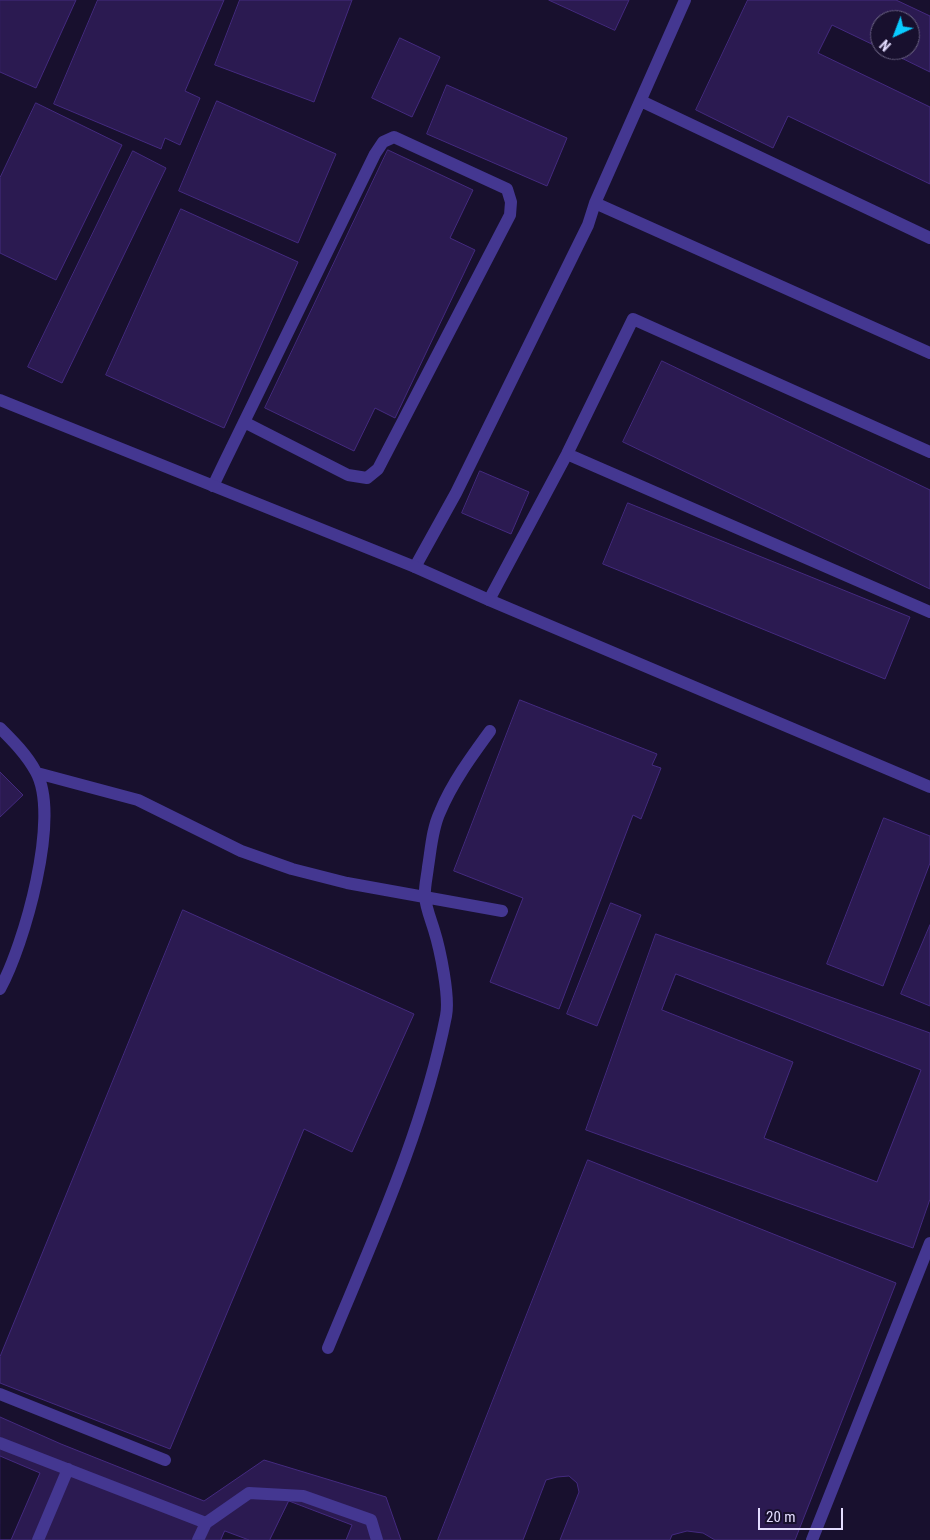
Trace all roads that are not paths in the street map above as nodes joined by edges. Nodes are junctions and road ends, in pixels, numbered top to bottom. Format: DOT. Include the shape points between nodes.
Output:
graph roads {
  1 [pos="685,0"];
  2 [pos="640,102"];
  3 [pos="595,203"];
  4 [pos="930,238"];
  5 [pos="930,353"];
  6 [pos="0,400"];
  7 [pos="244,422"];
  8 [pos="930,452"];
  9 [pos="567,454"];
  10 [pos="213,486"];
  11 [pos="415,567"];
  12 [pos="489,600"];
  13 [pos="930,612"];
  14 [pos="0,728"];
  15 [pos="490,732"];
  16 [pos="37,772"];
  17 [pos="930,787"];
  18 [pos="425,897"];
  19 [pos="502,911"];
  20 [pos="0,989"];
  21 [pos="930,1242"];
  22 [pos="328,1348"];
  23 [pos="0,1394"];
  24 [pos="0,1443"];
  25 [pos="165,1460"];
  26 [pos="68,1470"];
  27 [pos="206,1523"];
  28 [pos="38,1540"];
  29 [pos="198,1540"];
  30 [pos="377,1540"];
  31 [pos="812,1540"];
  1 -- 2 [label="street"];
  2 -- 3 [label="street"];
  2 -- 4 [label="street"];
  3 -- 5 [label="street"];
  3 -- 11 [label="street" via="588,225 460,484"];
  6 -- 10 [label="street"];
  7 -- 7 [label="street" via="348,475 367,478 378,469 510,215 511,202 506,189 394,137 383,142"];
  7 -- 10 [label="street"];
  8 -- 9 [label="street" via="633,318"];
  9 -- 12 [label="street"];
  9 -- 13 [label="street"];
  10 -- 11 [label="street"];
  11 -- 12 [label="street"];
  12 -- 17 [label="street"];
  14 -- 16 [label="street"];
  15 -- 18 [label="street" via="469,759 439,813 431,844"];
  16 -- 18 [label="street" via="138,800 242,851 292,869 346,883"];
  16 -- 20 [label="street" via="44,798 44,829 38,866 18,948"];
  18 -- 19 [label="street"];
  18 -- 22 [label="street" via="443,971 447,1013 419,1121"];
  21 -- 31 [label="street"];
  23 -- 25 [label="street"];
  24 -- 26 [label="street"];
  26 -- 27 [label="street"];
  26 -- 28 [label="street"];
  27 -- 29 [label="street"];
  27 -- 30 [label="street" via="249,1493 303,1496 371,1520"];
}
